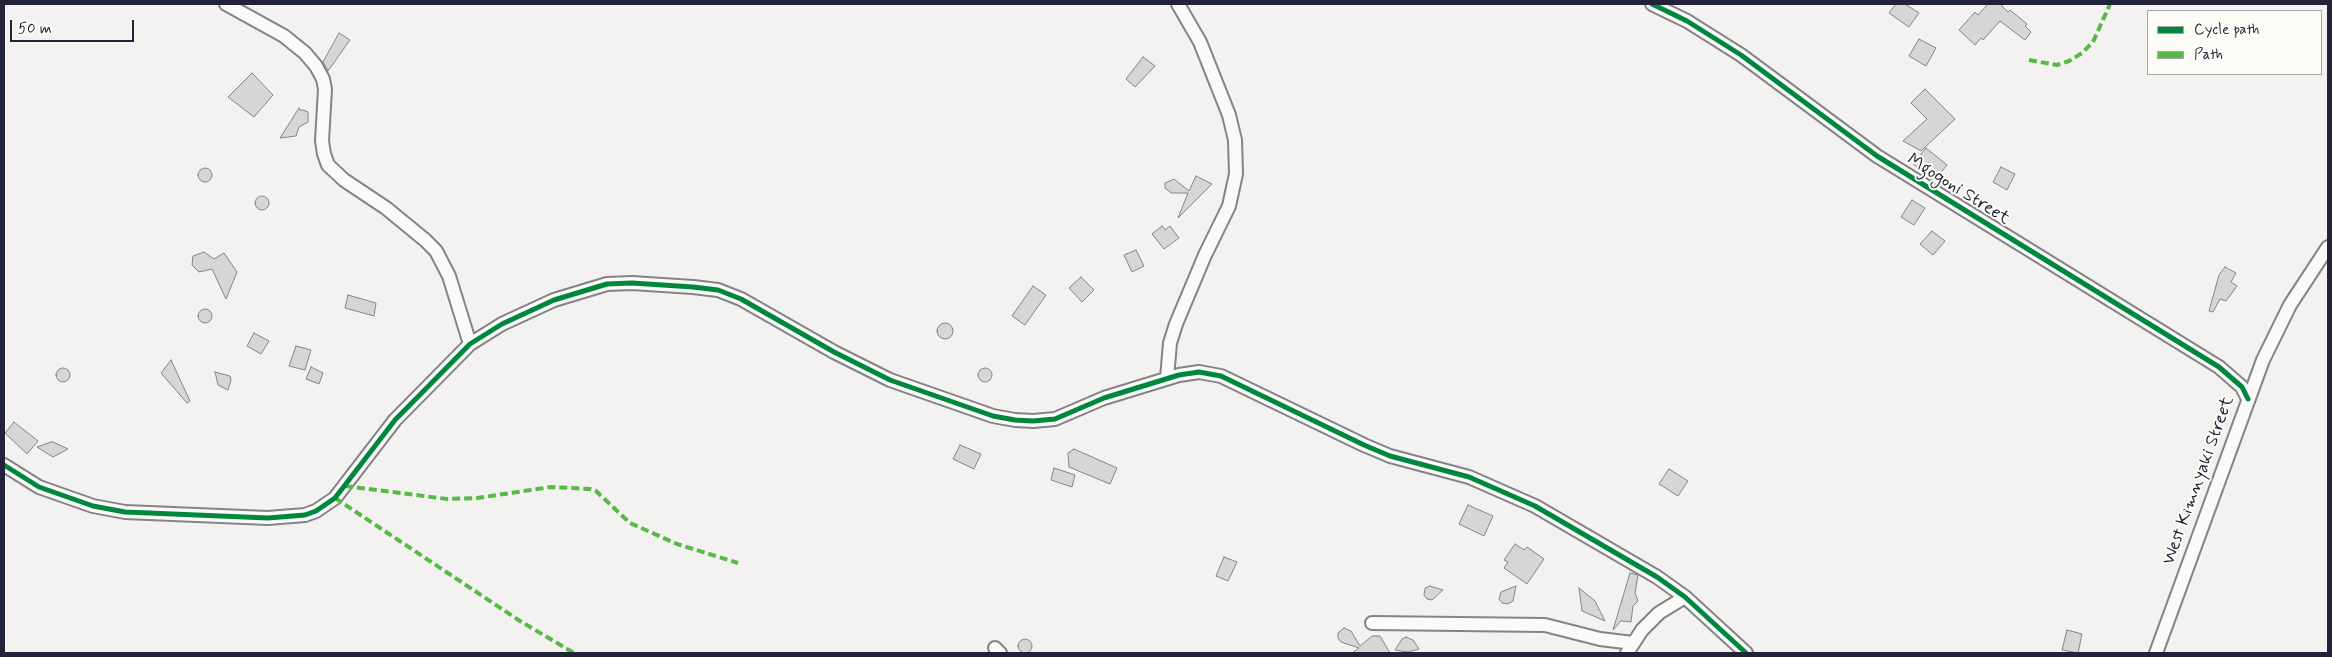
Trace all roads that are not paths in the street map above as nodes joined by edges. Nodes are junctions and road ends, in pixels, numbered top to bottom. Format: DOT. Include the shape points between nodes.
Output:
graph roads {
  1 [pos="226,4"];
  2 [pos="1178,4"];
  3 [pos="1652,4"];
  4 [pos="2328,247"];
  5 [pos="470,344"];
  6 [pos="1167,378"];
  7 [pos="2248,399"];
  8 [pos="4,465"];
  9 [pos="1685,596"];
  10 [pos="1372,623"];
  11 [pos="1630,648"];
  12 [pos="1746,653"];
  13 [pos="2156,653"];
  1 -- 5 [label="street" via="284,36 316,66 325,89 322,141 328,165 436,251 449,276"];
  2 -- 6 [label="street" via="1200,42 1229,115 1236,140 1236,174 1229,206 1176,324 1170,343"];
  3 -- 7 [label="street, Mgogoni Street" via="1687,21 1741,55 1877,156 2219,367 2242,387"];
  4 -- 7 [label="street, West Kimnyaki Street" via="2290,305"];
  5 -- 6 [label="street" via="509,320 582,290 607,284 647,283 718,290 758,308 882,376 917,391 1000,417 1033,421 1056,419 1096,401"];
  5 -- 8 [label="street" via="395,420 334,498 316,511 305,514 268,518 125,512 93,506 39,487"];
  6 -- 9 [label="street" via="1199,372 1221,376 1390,456 1469,477 1536,506"];
  7 -- 13 [label="street, West Kimnyaki Street"];
  9 -- 11 [label="street" via="1659,613"];
  9 -- 12 [label="street"];
  10 -- 11 [label="street" via="1544,625"];
}
